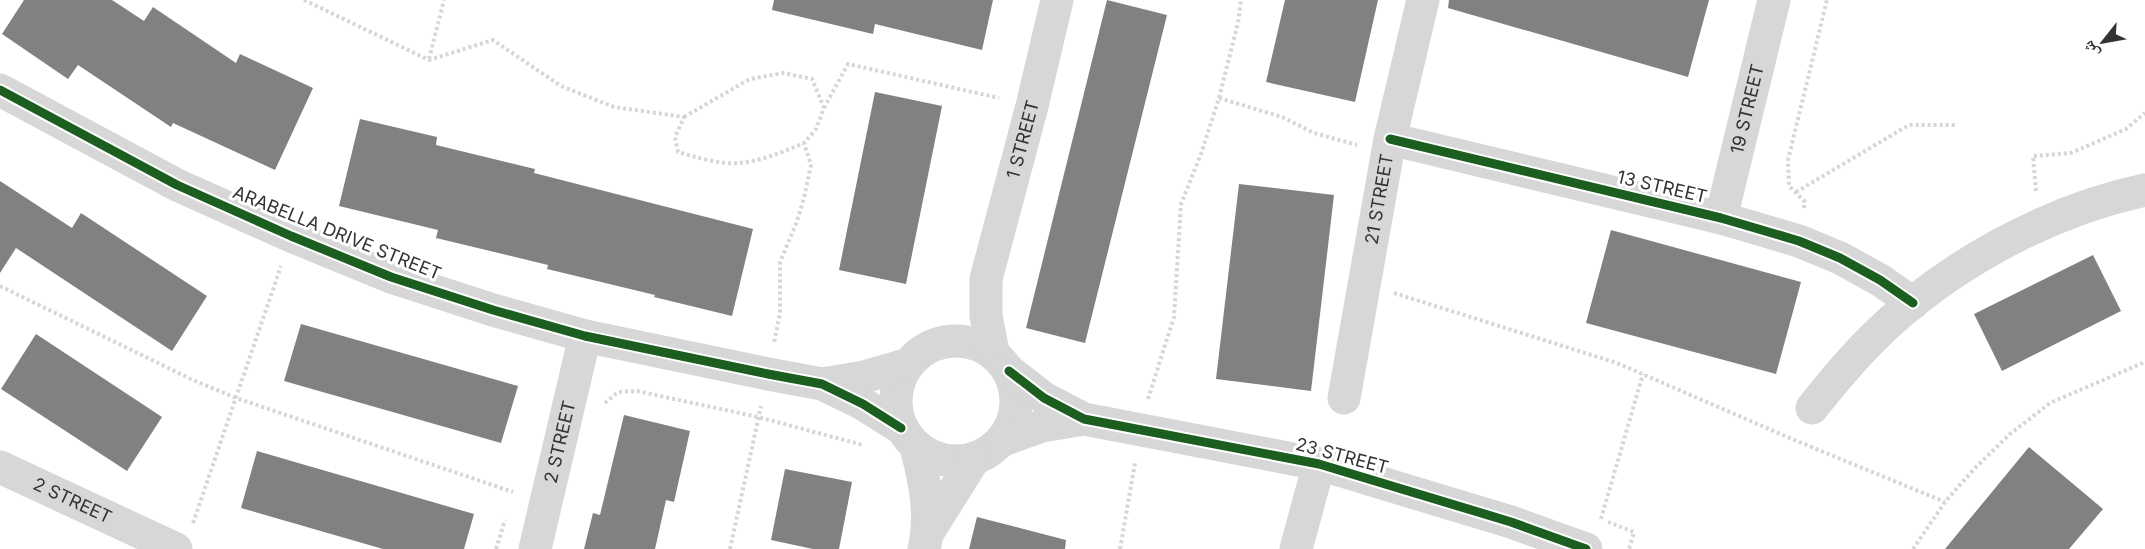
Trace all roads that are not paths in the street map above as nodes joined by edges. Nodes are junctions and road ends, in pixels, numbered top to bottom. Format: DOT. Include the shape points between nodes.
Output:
graph roads {
  1 [pos="1057,0"];
  2 [pos="1423,0"];
  3 [pos="1774,0"];
  4 [pos="0,90"];
  5 [pos="1390,140"];
  6 [pos="2145,190"];
  7 [pos="1721,218"];
  8 [pos="986,279"];
  9 [pos="1913,303"];
  10 [pos="585,336"];
  11 [pos="918,355"];
  12 [pos="1001,362"];
  13 [pos="822,384"];
  14 [pos="1344,398"];
  15 [pos="1812,408"];
  16 [pos="1084,419"];
  17 [pos="909,437"];
  18 [pos="1003,440"];
  19 [pos="974,459"];
  20 [pos="1319,464"];
  21 [pos="0,467"];
  22 [pos="184,538"];
  23 [pos="926,541"];
  24 [pos="535,549"];
  25 [pos="1296,549"];
  26 [pos="1586,549"];
  1 -- 8 [label="street, 1 STREET"];
  2 -- 5 [label="street, 21 STREET"];
  3 -- 7 [label="street, 19 STREET"];
  4 -- 10 [label="street, ARABELLA DRIVE STREET" via="177,185 291,236 391,277"];
  5 -- 7 [label="street, 13 STREET"];
  5 -- 14 [label="street, 21 STREET"];
  6 -- 9 [label="street" via="2081,208 2040,225 1989,251"];
  7 -- 9 [label="street, 13 STREET" via="1799,241 1840,258"];
  8 -- 11 [label="street" via="960,314"];
  8 -- 12 [label="street" via="986,316"];
  9 -- 15 [label="street" via="1841,371"];
  10 -- 13 [label="street, ARABELLA DRIVE STREET"];
  10 -- 24 [label="street, 2 STREET"];
  11 -- 12 [label="street" via="952,340 974,342"];
  11 -- 13 [label="street" via="864,377"];
  11 -- 17 [label="street" via="898,380 895,396"];
  12 -- 16 [label="street" via="1044,398"];
  12 -- 18 [label="street" via="1017,394 1015,418"];
  13 -- 17 [label="street" via="863,404"];
  16 -- 18 [label="street" via="1042,426"];
  16 -- 20 [label="street, 23 STREET"];
  17 -- 19 [label="street" via="934,458 954,462"];
  17 -- 23 [label="street" via="926,490"];
  18 -- 19 [label="street"];
  19 -- 23 [label="street"];
  20 -- 25 [label="street"];
  20 -- 26 [label="street, 23 STREET"];
  21 -- 22 [label="street, 2 STREET"];
}
